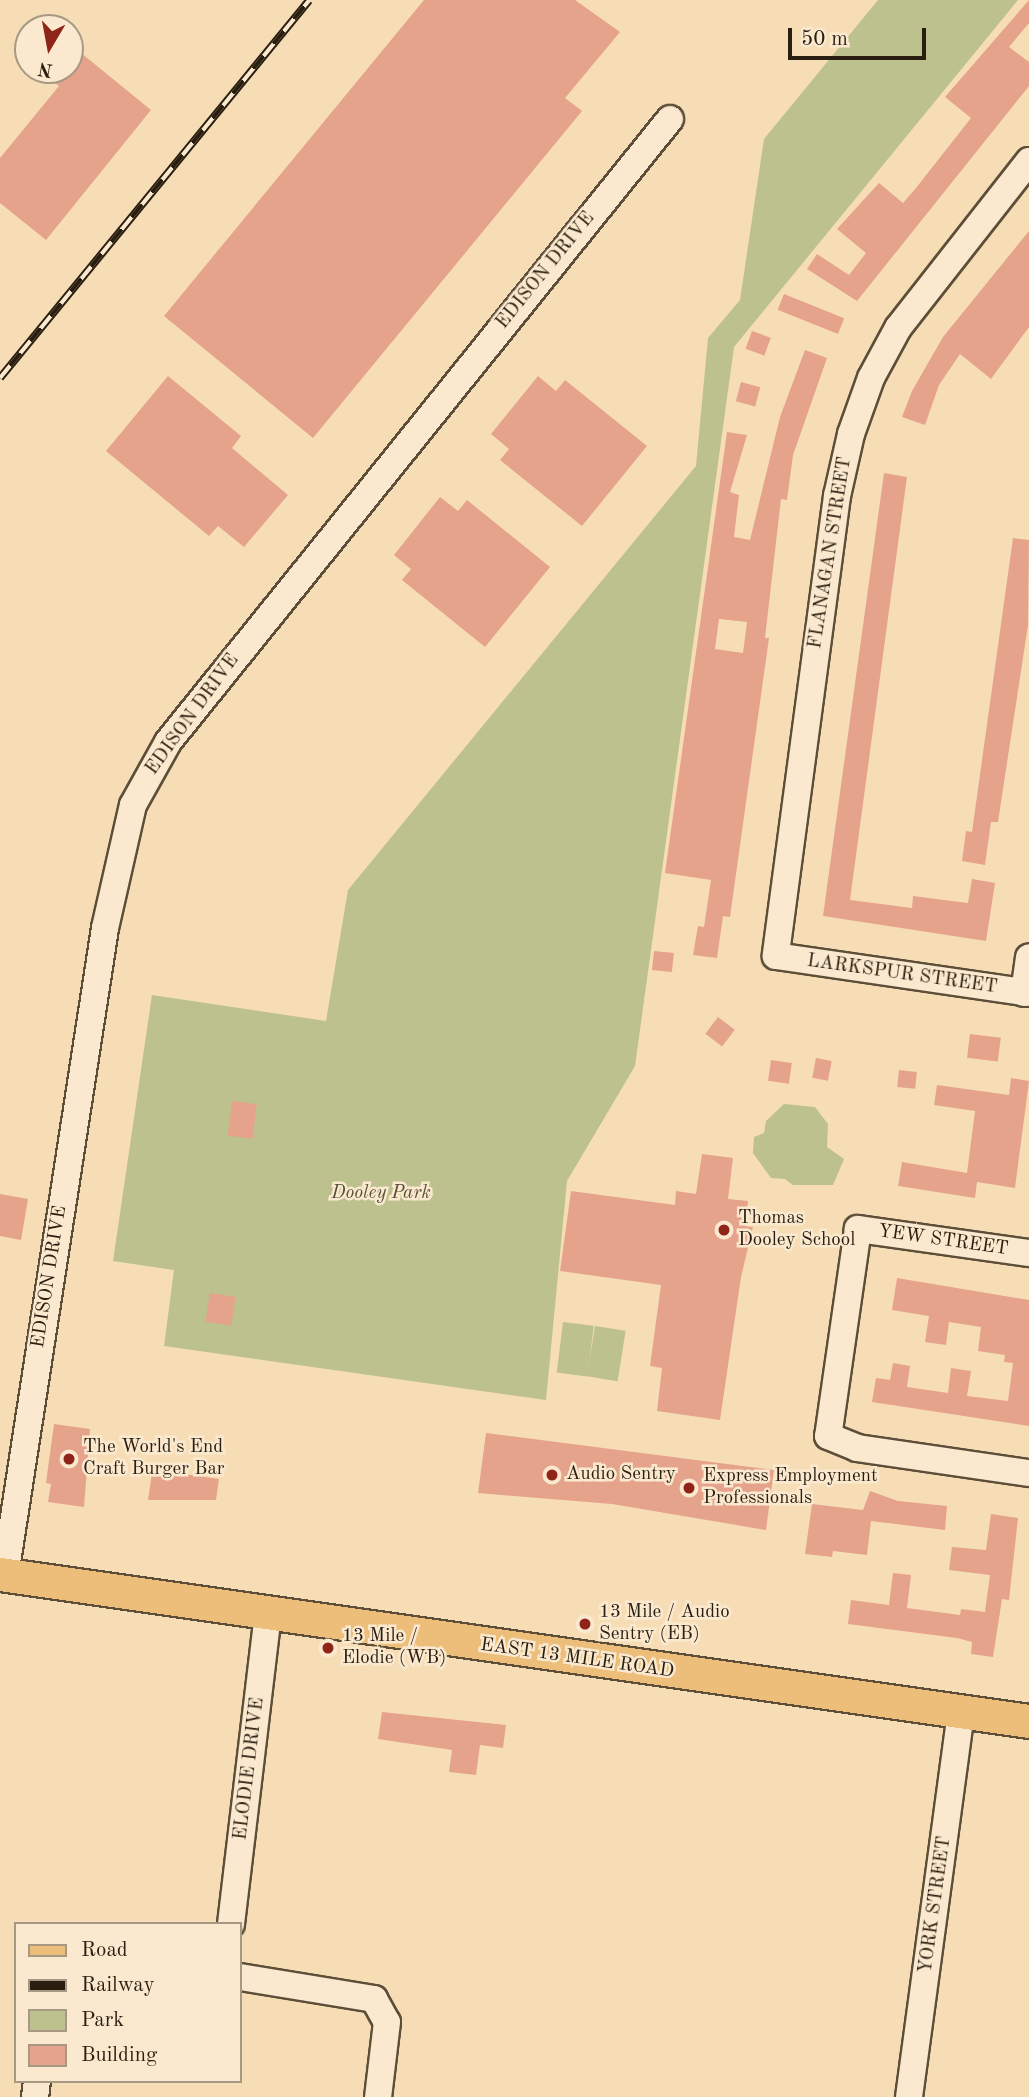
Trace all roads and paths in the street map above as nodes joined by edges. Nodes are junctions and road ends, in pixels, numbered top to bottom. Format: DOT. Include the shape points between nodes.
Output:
graph roads {
  1 [pos="670,119"];
  2 [pos="1029,161"];
  3 [pos="776,956"];
  4 [pos="1029,957"];
  5 [pos="1026,993"];
  6 [pos="1029,1253"];
  7 [pos="1029,1473"];
  8 [pos="2,1575"];
  9 [pos="268,1614"];
  10 [pos="961,1712"];
  11 [pos="1029,1721"];
  12 [pos="231,1922"];
  13 [pos="242,1977"];
  14 [pos="378,2097"];
  15 [pos="909,2097"];
  1 -- 8 [label="street, EDISON DRIVE" via="168,742 133,805 105,928"];
  2 -- 3 [label="street, FLANAGAN STREET" via="898,328 872,378 851,434 835,509"];
  3 -- 5 [label="street, LARKSPUR STREET"];
  4 -- 5 [label="street"];
  6 -- 7 [label="street, YEW STREET" via="858,1229 828,1434 833,1442 857,1448"];
  8 -- 9 [label="main road, EAST 13 MILE ROAD"];
  9 -- 10 [label="main road, EAST 13 MILE ROAD"];
  9 -- 12 [label="street, ELODIE DRIVE"];
  10 -- 11 [label="main road, EAST 13 MILE ROAD"];
  10 -- 15 [label="street, YORK STREET"];
  13 -- 14 [label="street" via="374,1999 387,2022"];
}
